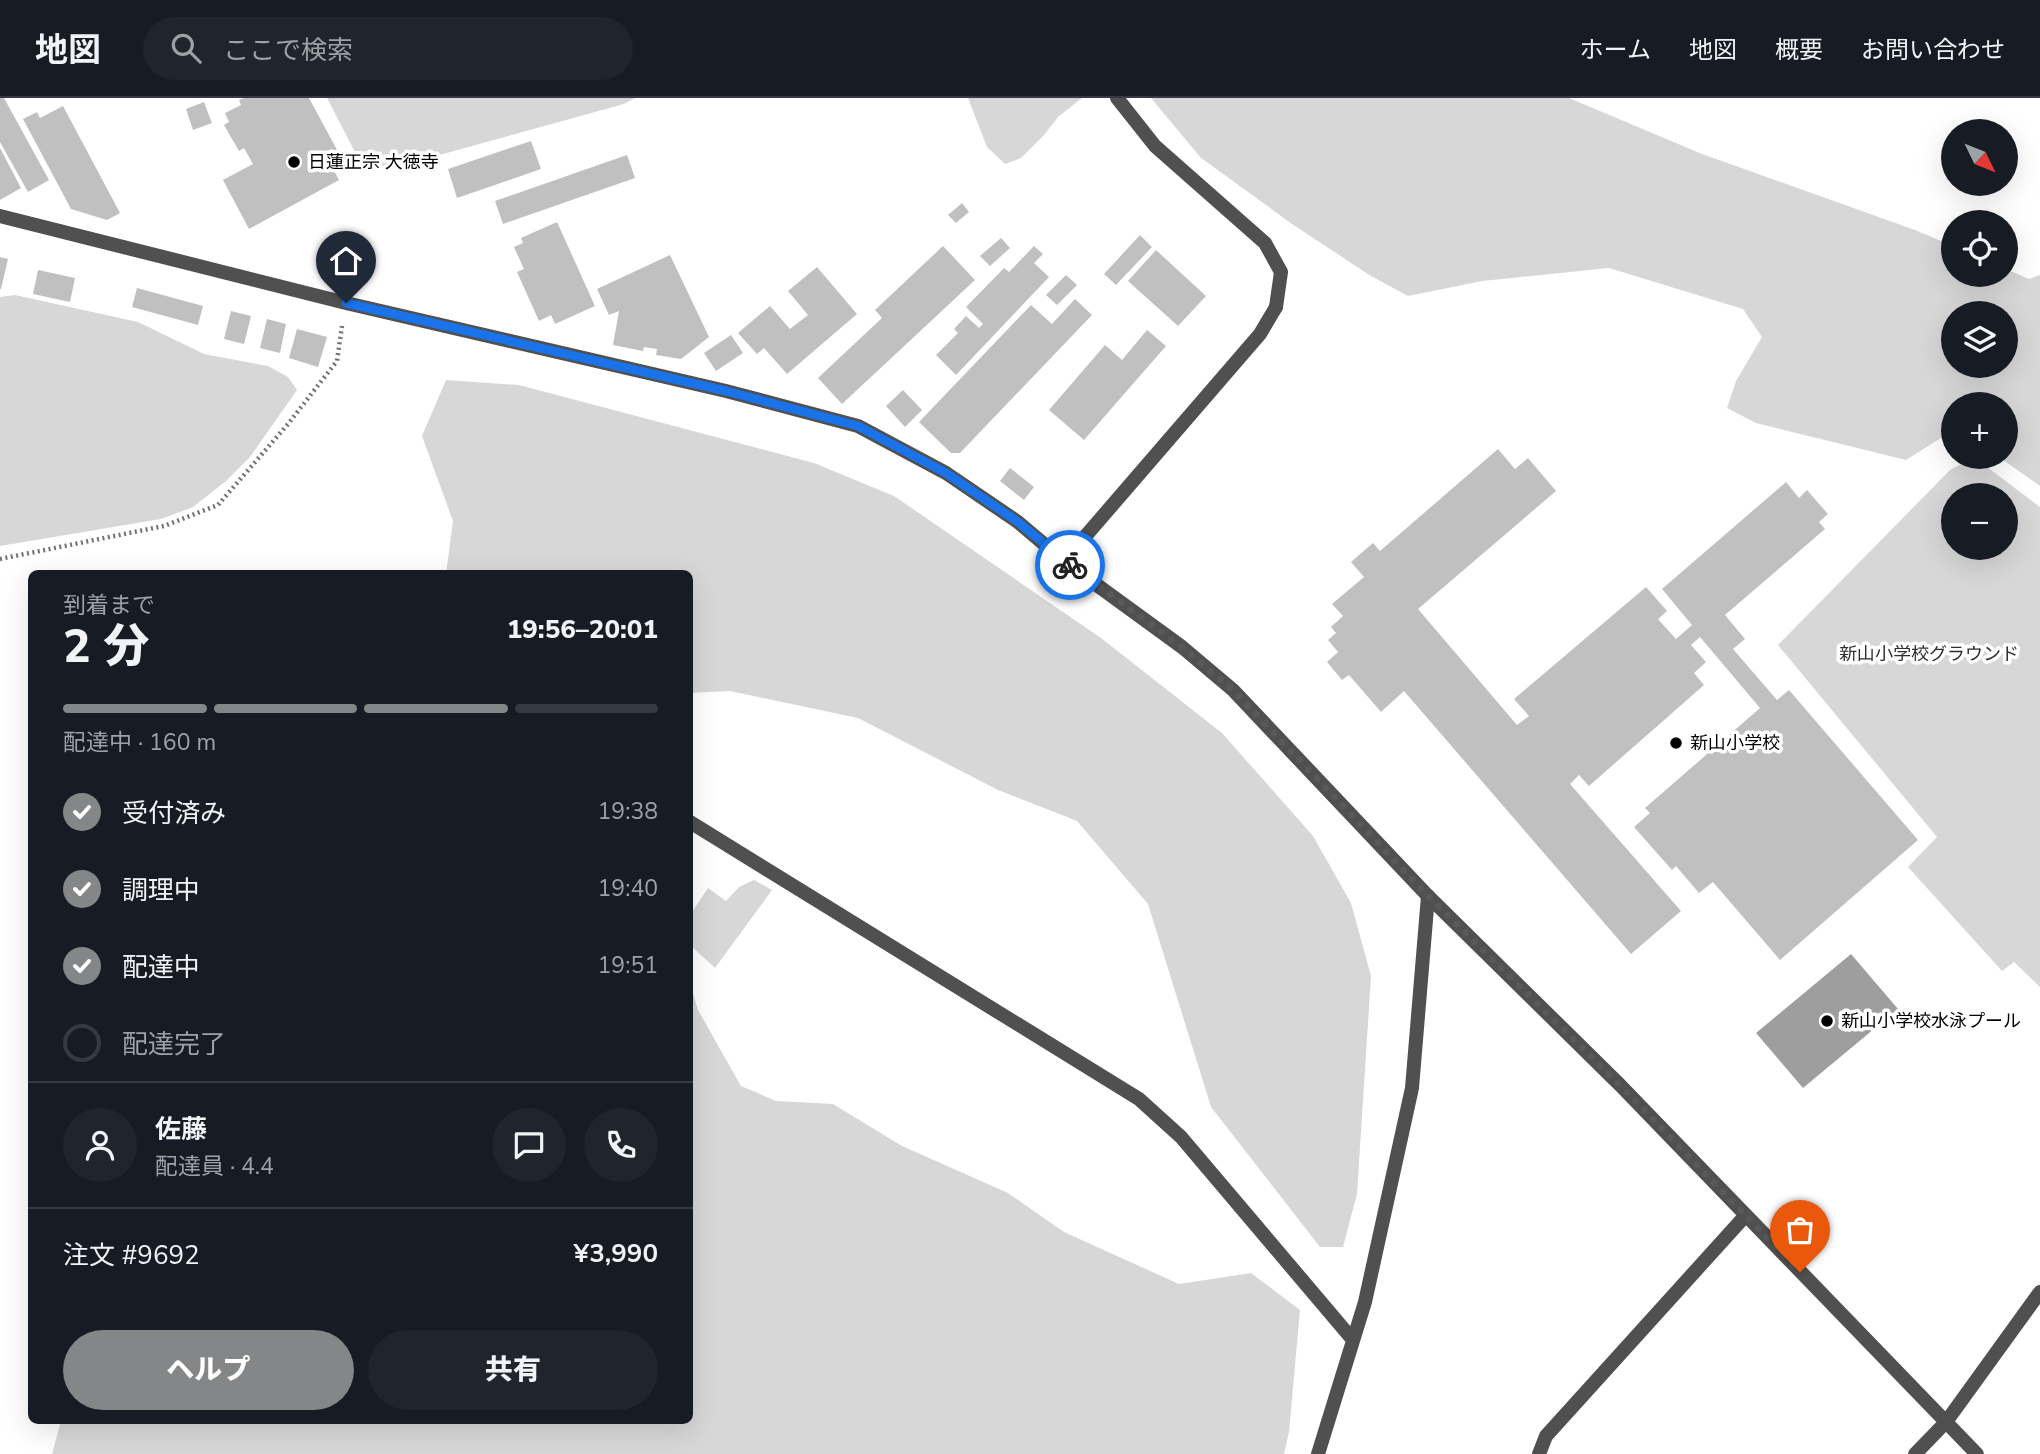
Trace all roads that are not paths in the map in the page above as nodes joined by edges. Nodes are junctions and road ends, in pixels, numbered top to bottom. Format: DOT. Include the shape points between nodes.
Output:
graph roads {
  1 [pos="1117,98"];
  2 [pos="0,216"];
  3 [pos="1064,561"];
  4 [pos="693,824"];
  5 [pos="1428,896"];
  6 [pos="1746,1215"];
  7 [pos="2040,1292"];
  8 [pos="1353,1340"];
  9 [pos="1946,1422"];
  10 [pos="1318,1454"];
  11 [pos="1539,1454"];
  12 [pos="1915,1454"];
  13 [pos="1977,1454"];
  1 -- 3 [label="street" via="1155,146 1265,243 1281,272 1276,307 1260,334"];
  2 -- 3 [label="street" via="858,426 946,473 1018,522"];
  3 -- 5 [label="street" via="1233,690"];
  4 -- 8 [label="street" via="1139,1099 1181,1137"];
  5 -- 6 [label="street"];
  5 -- 8 [label="street" via="1412,1088"];
  6 -- 9 [label="street"];
  6 -- 11 [label="street" via="1546,1436"];
  7 -- 9 [label="street"];
  8 -- 10 [label="street"];
  9 -- 12 [label="street"];
  9 -- 13 [label="street"];
}
